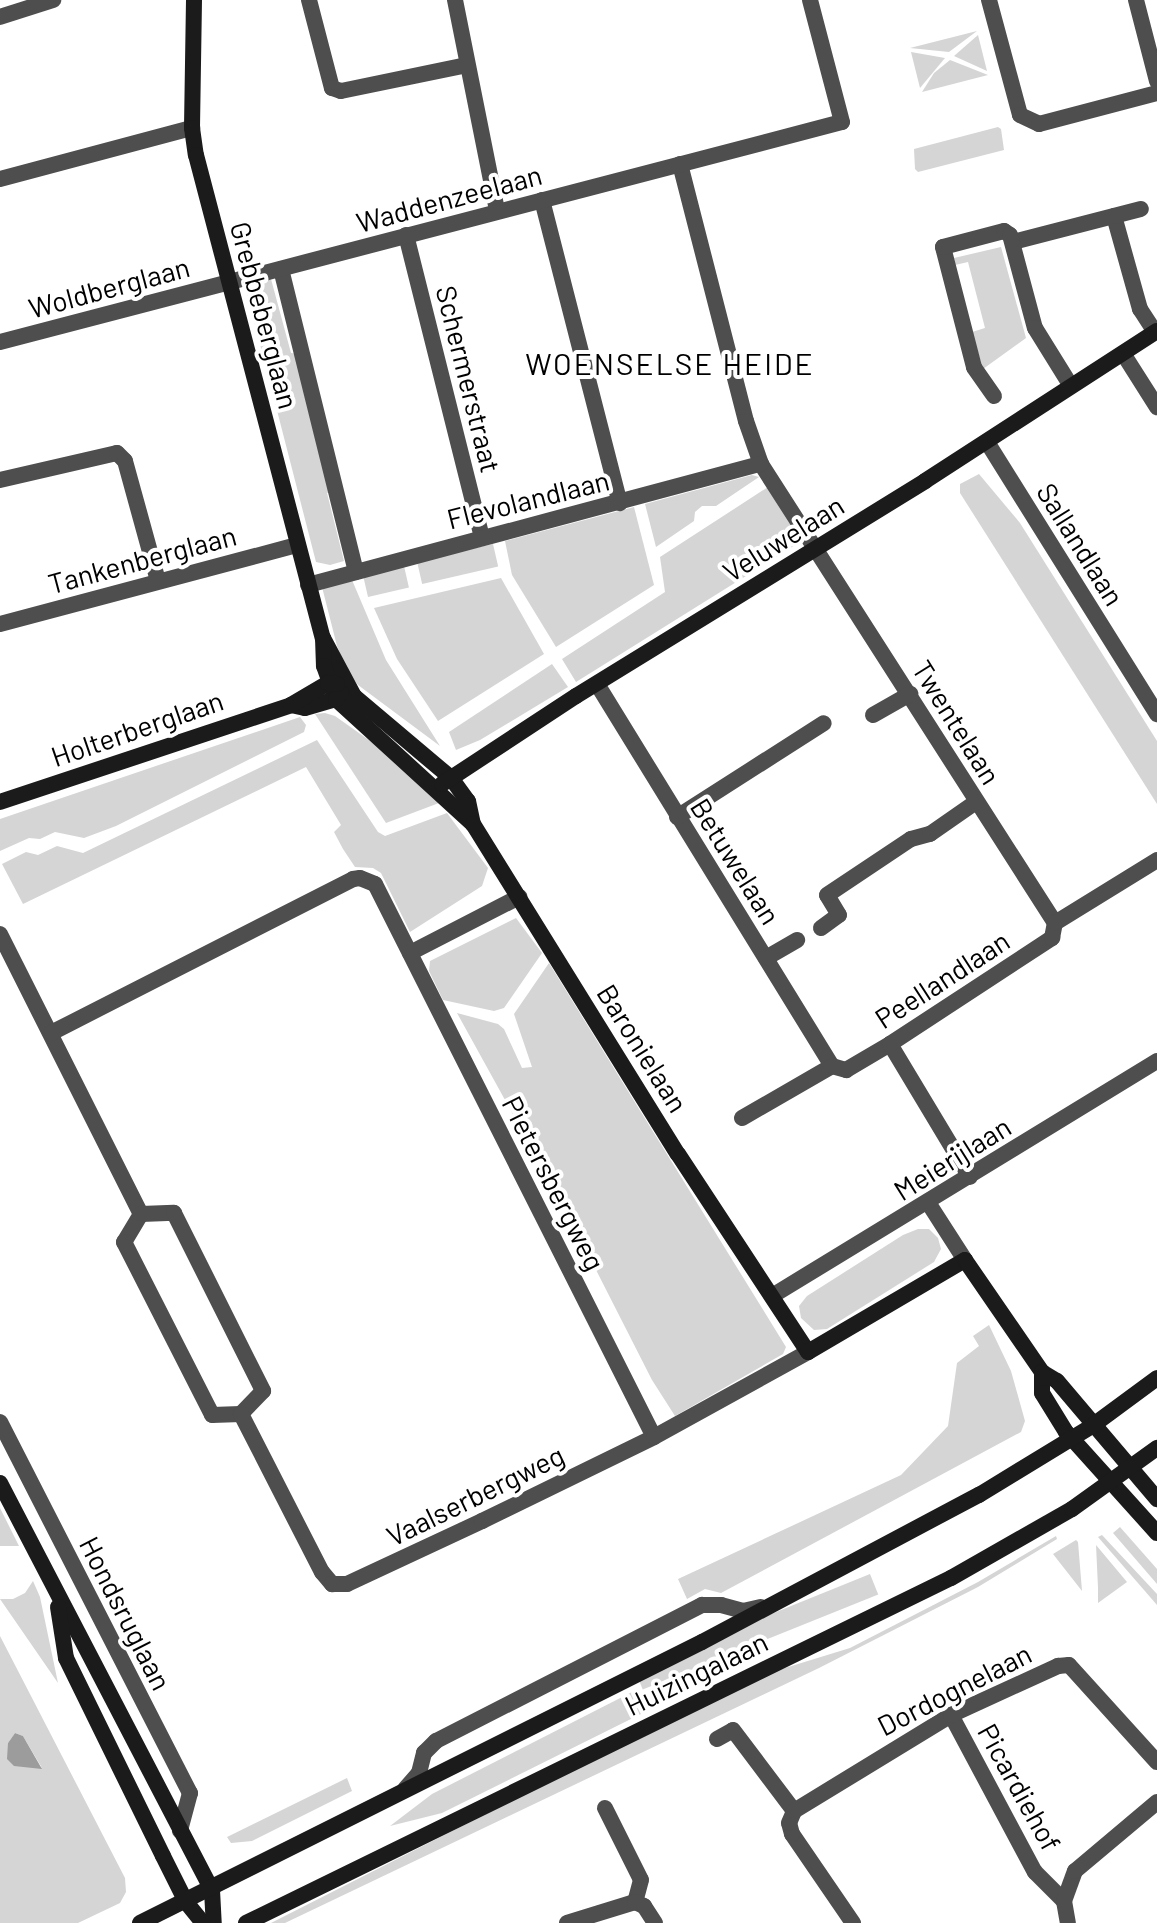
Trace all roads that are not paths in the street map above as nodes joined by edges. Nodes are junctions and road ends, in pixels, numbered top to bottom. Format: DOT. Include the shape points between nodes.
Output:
graph roads {
  1 [pos="53,0"];
  2 [pos="194,0"];
  3 [pos="455,0"];
  4 [pos="810,0"];
  5 [pos="989,0"];
  6 [pos="1136,0"];
  7 [pos="314,1"];
  8 [pos="0,17"];
  9 [pos="466,65"];
  10 [pos="1157,81"];
  11 [pos="1157,93"];
  12 [pos="192,128"];
  13 [pos="680,164"];
  14 [pos="0,179"];
  15 [pos="542,200"];
  16 [pos="1141,209"];
  17 [pos="497,210"];
  18 [pos="1114,216"];
  19 [pos="406,235"];
  20 [pos="1013,242"];
  21 [pos="281,269"];
  22 [pos="231,281"];
  23 [pos="1156,332"];
  24 [pos="0,342"];
  25 [pos="1124,355"];
  26 [pos="1071,386"];
  27 [pos="994,396"];
  28 [pos="1157,407"];
  29 [pos="987,442"];
  30 [pos="761,464"];
  31 [pos="0,480"];
  32 [pos="620,503"];
  33 [pos="482,537"];
  34 [pos="297,545"];
  35 [pos="815,549"];
  36 [pos="356,572"];
  37 [pos="158,581"];
  38 [pos="308,585"];
  39 [pos="0,624"];
  40 [pos="323,638"];
  41 [pos="328,683"];
  42 [pos="597,684"];
  43 [pos="342,692"];
  44 [pos="910,694"];
  45 [pos="291,705"];
  46 [pos="1157,714"];
  47 [pos="873,715"];
  48 [pos="824,723"];
  49 [pos="451,778"];
  50 [pos="436,788"];
  51 [pos="0,802"];
  52 [pos="976,802"];
  53 [pos="677,817"];
  54 [pos="473,824"];
  55 [pos="1157,860"];
  56 [pos="519,897"];
  57 [pos="1055,923"];
  58 [pos="821,928"];
  59 [pos="0,934"];
  60 [pos="797,940"];
  61 [pos="410,953"];
  62 [pos="766,958"];
  63 [pos="51,1033"];
  64 [pos="890,1044"];
  65 [pos="1157,1061"];
  66 [pos="832,1066"];
  67 [pos="742,1118"];
  68 [pos="970,1177"];
  69 [pos="929,1204"];
  70 [pos="141,1214"];
  71 [pos="965,1260"];
  72 [pos="772,1296"];
  73 [pos="808,1352"];
  74 [pos="1042,1372"];
  75 [pos="1157,1378"];
  76 [pos="241,1414"];
  77 [pos="0,1422"];
  78 [pos="1092,1426"];
  79 [pos="654,1437"];
  80 [pos="1071,1439"];
  81 [pos="1157,1448"];
  82 [pos="1130,1469"];
  83 [pos="1112,1481"];
  84 [pos="0,1483"];
  85 [pos="1157,1499"];
  86 [pos="1157,1533"];
  87 [pos="56,1592"];
  88 [pos="765,1606"];
  89 [pos="951,1715"];
  90 [pos="717,1739"];
  91 [pos="1157,1762"];
  92 [pos="405,1789"];
  93 [pos="1157,1802"];
  94 [pos="605,1808"];
  95 [pos="794,1811"];
  96 [pos="180,1831"];
  97 [pos="1075,1871"];
  98 [pos="1046,1881"];
  99 [pos="212,1890"];
  100 [pos="1064,1901"];
  101 [pos="186,1902"];
  102 [pos="635,1902"];
  103 [pos="140,1923"];
  104 [pos="203,1923"];
  105 [pos="214,1923"];
  106 [pos="246,1923"];
  107 [pos="567,1923"];
  108 [pos="655,1923"];
  109 [pos="853,1923"];
  110 [pos="1068,1923"];
  1 -- 8 [label="street"];
  2 -- 12 [label="street, Grebbeberglaan"];
  3 -- 9 [label="street"];
  4 -- 13 [label="street, Waddenzeelaan" via="842,122"];
  5 -- 11 [label="street" via="1020,115 1039,124"];
  6 -- 10 [label="street"];
  7 -- 9 [label="street" via="332,88 341,91"];
  9 -- 17 [label="street"];
  12 -- 14 [label="street"];
  12 -- 22 [label="street, Grebbeberglaan"];
  13 -- 15 [label="street, Waddenzeelaan"];
  13 -- 30 [label="street, Twentelaan"];
  15 -- 17 [label="street, Waddenzeelaan"];
  15 -- 32 [label="street"];
  16 -- 18 [label="street"];
  17 -- 19 [label="street, Waddenzeelaan"];
  18 -- 20 [label="street"];
  18 -- 23 [label="street" via="1140,309"];
  19 -- 21 [label="street, Waddenzeelaan"];
  19 -- 33 [label="street, Schermerstraat"];
  20 -- 26 [label="street" via="1035,328"];
  20 -- 27 [label="street" via="1004,231 943,247 974,367"];
  21 -- 22 [label="street, Waddenzeelaan"];
  21 -- 36 [label="street, Grebbeberglaan"];
  22 -- 24 [label="street, Woldberglaan"];
  22 -- 34 [label="street, Grebbeberglaan"];
  23 -- 25 [label="street, Veluwelaan"];
  25 -- 26 [label="street, Veluwelaan"];
  25 -- 28 [label="street"];
  26 -- 29 [label="street, Veluwelaan"];
  29 -- 35 [label="street, Veluwelaan"];
  29 -- 46 [label="street, Sallandlaan"];
  30 -- 32 [label="street, Flevolandlaan"];
  30 -- 35 [label="street, Twentelaan"];
  31 -- 37 [label="street" via="117,453 125,461"];
  32 -- 33 [label="street, Flevolandlaan"];
  33 -- 36 [label="street, Flevolandlaan"];
  34 -- 37 [label="street, Tankenberglaan"];
  34 -- 38 [label="street, Grebbeberglaan"];
  35 -- 42 [label="street, Veluwelaan"];
  35 -- 44 [label="street, Twentelaan"];
  36 -- 38 [label="street, Flevolandlaan"];
  37 -- 39 [label="street, Tankenberglaan"];
  38 -- 40 [label="street, Grebbeberglaan"];
  40 -- 41 [label="street, Grebbeberglaan"];
  40 -- 43 [label="street, Grebbeberglaan"];
  41 -- 43 [label="street, Baronielaan"];
  41 -- 45 [label="street, Holterberglaan"];
  42 -- 49 [label="street, Veluwelaan"];
  42 -- 53 [label="street, Betuwelaan"];
  43 -- 45 [label="street, Holterberglaan" via="305,708"];
  43 -- 49 [label="street, Baronielaan"];
  43 -- 50 [label="street, Baronielaan"];
  44 -- 47 [label="street"];
  44 -- 52 [label="street, Twentelaan"];
  45 -- 51 [label="street, Holterberglaan"];
  48 -- 53 [label="street"];
  49 -- 50 [label="street, Veluwelaan"];
  49 -- 54 [label="street, Baronielaan" via="468,801"];
  50 -- 54 [label="street, Baronielaan"];
  52 -- 57 [label="street, Twentelaan"];
  52 -- 58 [label="street" via="827,895 839,915"];
  53 -- 62 [label="street, Betuwelaan"];
  54 -- 56 [label="street, Baronielaan"];
  55 -- 57 [label="street, Peellandlaan"];
  56 -- 61 [label="street"];
  56 -- 72 [label="street, Baronielaan"];
  57 -- 64 [label="street, Peellandlaan" via="1052,938"];
  59 -- 63 [label="street"];
  60 -- 62 [label="street"];
  61 -- 63 [label="street, Pietersbergweg" via="375,884 360,878"];
  61 -- 79 [label="street, Pietersbergweg"];
  62 -- 66 [label="street, Betuwelaan"];
  63 -- 70 [label="street"];
  64 -- 66 [label="street, Peellandlaan" via="846,1070"];
  64 -- 68 [label="street"];
  65 -- 68 [label="street, Meierijlaan"];
  66 -- 67 [label="street, Peellandlaan"];
  68 -- 69 [label="street, Meierijlaan"];
  69 -- 71 [label="street"];
  69 -- 72 [label="street, Meierijlaan"];
  70 -- 76 [label="street" via="124,1242 212,1415"];
  70 -- 76 [label="street" via="174,1213 263,1391"];
  71 -- 73 [label="street, Vaalserbergweg"];
  71 -- 74 [label="street"];
  72 -- 73 [label="street"];
  73 -- 79 [label="street, Vaalserbergweg"];
  74 -- 78 [label="street" via="1057,1381"];
  74 -- 80 [label="street" via="1042,1393"];
  75 -- 78 [label="street, Huizingalaan"];
  76 -- 79 [label="street, Vaalserbergweg" via="332,1584 347,1584"];
  77 -- 96 [label="street, Hondsruglaan" via="190,1793"];
  78 -- 80 [label="street, Huizingalaan"];
  78 -- 82 [label="street"];
  80 -- 83 [label="street"];
  80 -- 88 [label="street, Huizingalaan" via="979,1495"];
  81 -- 82 [label="street, Huizingalaan"];
  82 -- 83 [label="street, Huizingalaan"];
  82 -- 85 [label="street"];
  83 -- 86 [label="street"];
  83 -- 106 [label="street, Huizingalaan" via="951,1578"];
  84 -- 87 [label="street, Hondsruglaan"];
  87 -- 96 [label="street, Hondsruglaan"];
  87 -- 101 [label="street, Hondsruglaan" via="66,1658"];
  88 -- 92 [label="street, Huizingalaan"];
  88 -- 92 [label="street, Huizingalaan" via="743,1611 702,1605 436,1741"];
  89 -- 91 [label="street, Dordognelaan" via="1069,1665"];
  89 -- 95 [label="street, Dordognelaan"];
  89 -- 98 [label="street, Picardiehof" via="1035,1872"];
  90 -- 95 [label="street" via="733,1730"];
  92 -- 99 [label="street, Huizingalaan"];
  93 -- 97 [label="street, Picardiehof"];
  94 -- 102 [label="street" via="641,1880"];
  95 -- 109 [label="street" via="792,1834"];
  96 -- 99 [label="street, Hondsruglaan"];
  97 -- 98 [label="street, Picardiehof"];
  97 -- 100 [label="street, Picardiehof"];
  98 -- 100 [label="street, Picardiehof"];
  99 -- 101 [label="street, Huizingalaan"];
  99 -- 105 [label="street, Hondsruglaan"];
  100 -- 110 [label="street"];
  101 -- 103 [label="street, Huizingalaan"];
  101 -- 104 [label="street, Hondsruglaan"];
  102 -- 107 [label="street"];
  102 -- 108 [label="street"];
}
